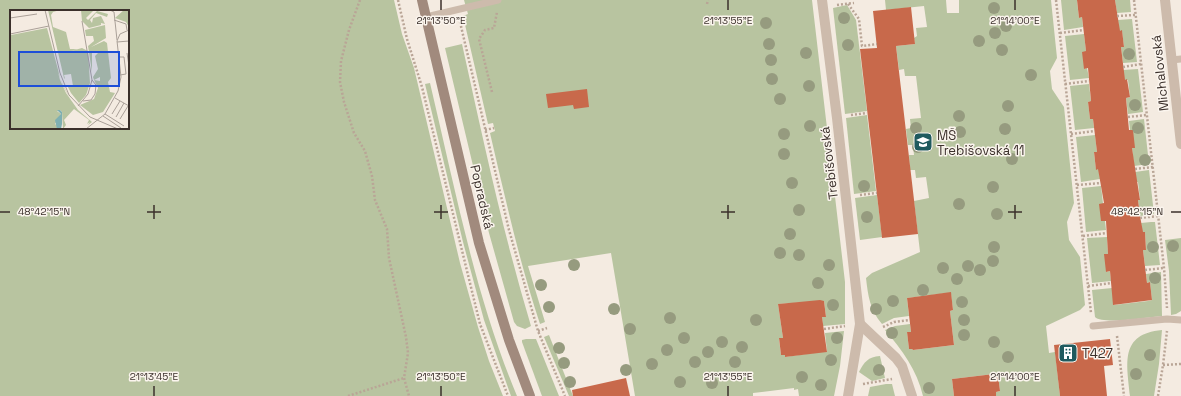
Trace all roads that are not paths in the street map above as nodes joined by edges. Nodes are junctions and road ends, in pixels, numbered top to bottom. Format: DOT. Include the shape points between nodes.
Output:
graph roads {
  1 [pos="422,0"];
  2 [pos="498,0"];
  3 [pos="822,0"];
  4 [pos="1165,0"];
  5 [pos="426,17"];
  6 [pos="1176,59"];
  7 [pos="1181,144"];
  8 [pos="1181,320"];
  9 [pos="860,324"];
  10 [pos="1093,326"];
  11 [pos="530,396"];
  12 [pos="848,396"];
  13 [pos="912,396"];
  1 -- 5 [label="street, Popradská"];
  2 -- 5 [label="lane"];
  3 -- 9 [label="street, Trebišovská"];
  4 -- 6 [label="street, Michalovská"];
  5 -- 11 [label="street, Popradská" via="479,243 508,340"];
  6 -- 7 [label="street, Michalovská"];
  8 -- 10 [label="lane"];
  9 -- 12 [label="street, Trebišovská"];
  9 -- 13 [label="street" via="902,366"];
}
